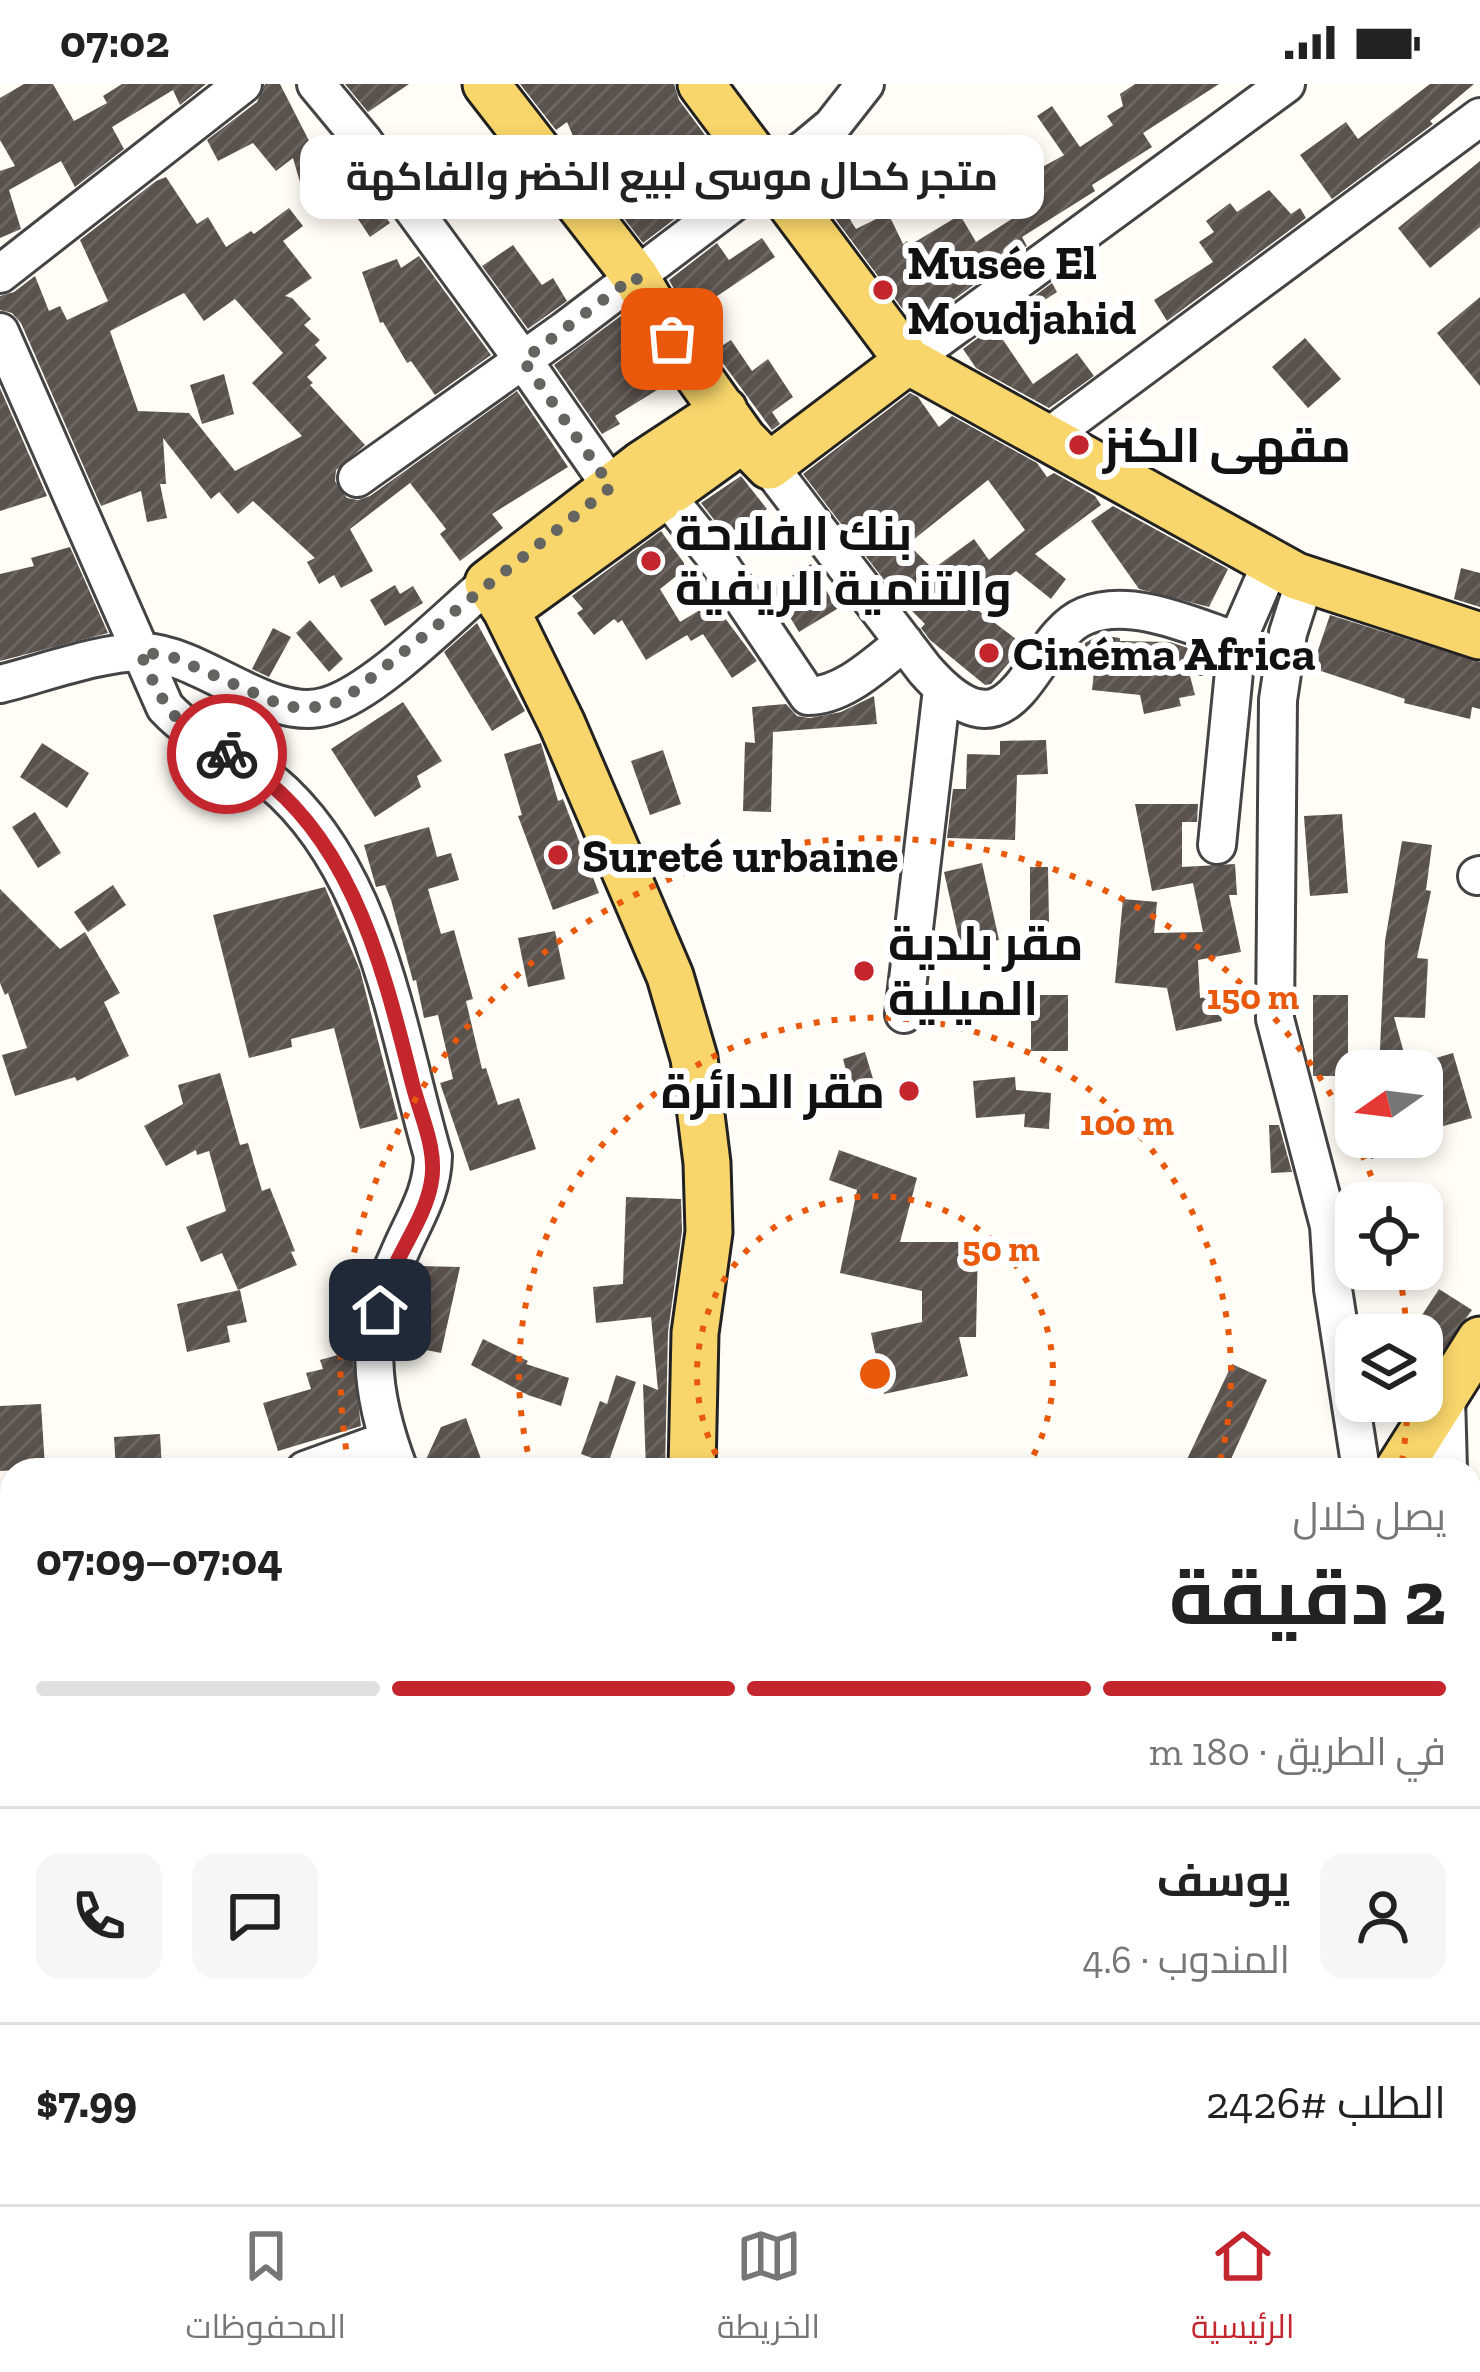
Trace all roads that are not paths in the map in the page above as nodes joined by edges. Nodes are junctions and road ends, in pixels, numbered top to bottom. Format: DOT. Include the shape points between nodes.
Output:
graph roads {
  1 [pos="243,84"];
  2 [pos="316,84"];
  3 [pos="486,84"];
  4 [pos="700,84"];
  5 [pos="865,84"];
  6 [pos="1286,84"];
  7 [pos="1480,117"];
  8 [pos="766,175"];
  9 [pos="0,274"];
  10 [pos="635,276"];
  11 [pos="0,332"];
  12 [pos="523,360"];
  13 [pos="908,361"];
  14 [pos="1047,438"];
  15 [pos="746,439"];
  16 [pos="357,478"];
  17 [pos="638,491"];
  18 [pos="1288,572"];
  19 [pos="497,596"];
  20 [pos="1480,636"];
  21 [pos="1237,641"];
  22 [pos="904,642"];
  23 [pos="140,652"];
  24 [pos="0,684"];
  25 [pos="942,689"];
  26 [pos="1217,845"];
  27 [pos="904,1014"];
  28 [pos="1480,1340"];
  29 [pos="1446,1396"];
  30 [pos="393,1455"];
  31 [pos="692,1458"];
  32 [pos="1359,1458"];
  33 [pos="1406,1458"];
  34 [pos="1448,1458"];
  1 -- 9 [label="street"];
  2 -- 12 [label="street"];
  3 -- 10 [label="main road"];
  4 -- 8 [label="main road"];
  5 -- 8 [label="street" via="832,126"];
  6 -- 13 [label="street"];
  7 -- 14 [label="street"];
  8 -- 10 [label="street"];
  8 -- 13 [label="main road"];
  10 -- 12 [label="street"];
  10 -- 15 [label="main road"];
  11 -- 23 [label="street"];
  12 -- 16 [label="street"];
  12 -- 17 [label="street"];
  13 -- 14 [label="main road"];
  13 -- 15 [label="main road"];
  14 -- 18 [label="main road"];
  15 -- 17 [label="main road"];
  15 -- 22 [label="street"];
  17 -- 19 [label="main road"];
  17 -- 22 [label="street" via="712,553 808,695 847,683"];
  18 -- 20 [label="main road"];
  18 -- 21 [label="street"];
  18 -- 32 [label="street" via="1278,700 1275,1019 1329,1226"];
  19 -- 23 [label="street" via="326,707 286,707 170,656"];
  19 -- 31 [label="main road" via="562,724 670,976 694,1058 710,1232 695,1333"];
  21 -- 25 [label="street" via="1134,609 1103,611 1068,626 1006,703 976,705"];
  21 -- 26 [label="street"];
  22 -- 25 [label="street"];
  23 -- 24 [label="street"];
  23 -- 30 [label="street" via="180,723 259,772 305,815 374,946 433,1156 425,1205 384,1286 375,1334 374,1394"];
  25 -- 27 [label="street"];
  28 -- 29 [label="main road"];
  29 -- 33 [label="main road"];
  29 -- 34 [label="street"];
}
